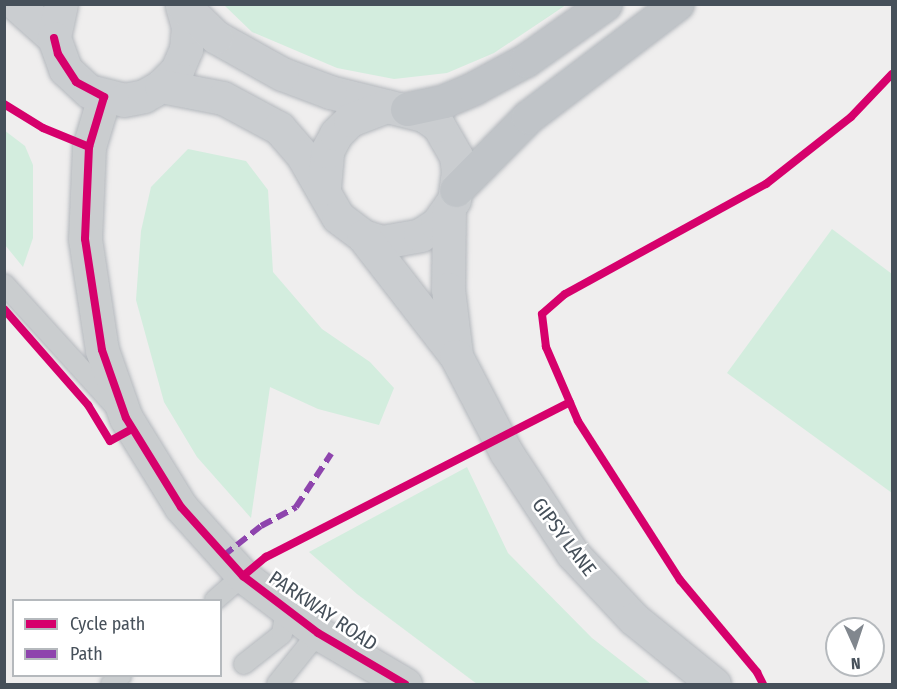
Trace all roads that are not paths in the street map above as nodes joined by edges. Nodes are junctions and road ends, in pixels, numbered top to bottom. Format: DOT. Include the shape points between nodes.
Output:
graph roads {
  1 [pos="16,4"];
  2 [pos="61,4"];
  3 [pos="605,4"];
  4 [pos="677,4"];
  5 [pos="182,5"];
  6 [pos="54,38"];
  7 [pos="162,86"];
  8 [pos="104,97"];
  9 [pos="397,108"];
  10 [pos="324,188"];
  11 [pos="453,199"];
  12 [pos="363,236"];
  13 [pos="4,284"];
  14 [pos="456,356"];
  15 [pos="126,418"];
  16 [pos="243,576"];
  17 [pos="216,599"];
  18 [pos="286,609"];
  19 [pos="318,633"];
  20 [pos="244,664"];
  21 [pos="277,684"];
  22 [pos="405,684"];
  23 [pos="714,684"];
  1 -- 6 [label="main road"];
  2 -- 6 [label="main road"];
  3 -- 9 [label="highway" via="526,60 474,88 444,101"];
  4 -- 11 [label="highway" via="528,117"];
  5 -- 7 [label="main road" via="188,27 186,49 177,70"];
  5 -- 9 [label="main road" via="216,37 282,74 330,92"];
  6 -- 8 [label="main road" via="61,61 76,82"];
  7 -- 8 [label="main road" via="124,100"];
  7 -- 10 [label="main road" via="223,99 279,128"];
  8 -- 15 [label="street, PARKWAY ROAD" via="89,147 85,239 102,350"];
  9 -- 10 [label="main road" via="350,120 336,134 327,151"];
  9 -- 11 [label="main road" via="438,125 449,140 458,172"];
  10 -- 12 [label="main road" via="338,217"];
  11 -- 12 [label="main road" via="420,236 382,242"];
  11 -- 14 [label="main road, GIPSY LANE" via="447,289"];
  12 -- 14 [label="main road, GIPSY LANE"];
  13 -- 15 [label="lane"];
  14 -- 23 [label="main road, GIPSY LANE" via="506,452 572,553 634,619"];
  15 -- 16 [label="street, PARKWAY ROAD" via="181,507"];
  16 -- 17 [label="lane"];
  16 -- 18 [label="street, PARKWAY ROAD"];
  18 -- 19 [label="street, PARKWAY ROAD"];
  18 -- 20 [label="lane" via="282,634"];
  19 -- 21 [label="lane"];
  19 -- 22 [label="street, PARKWAY ROAD"];
}
